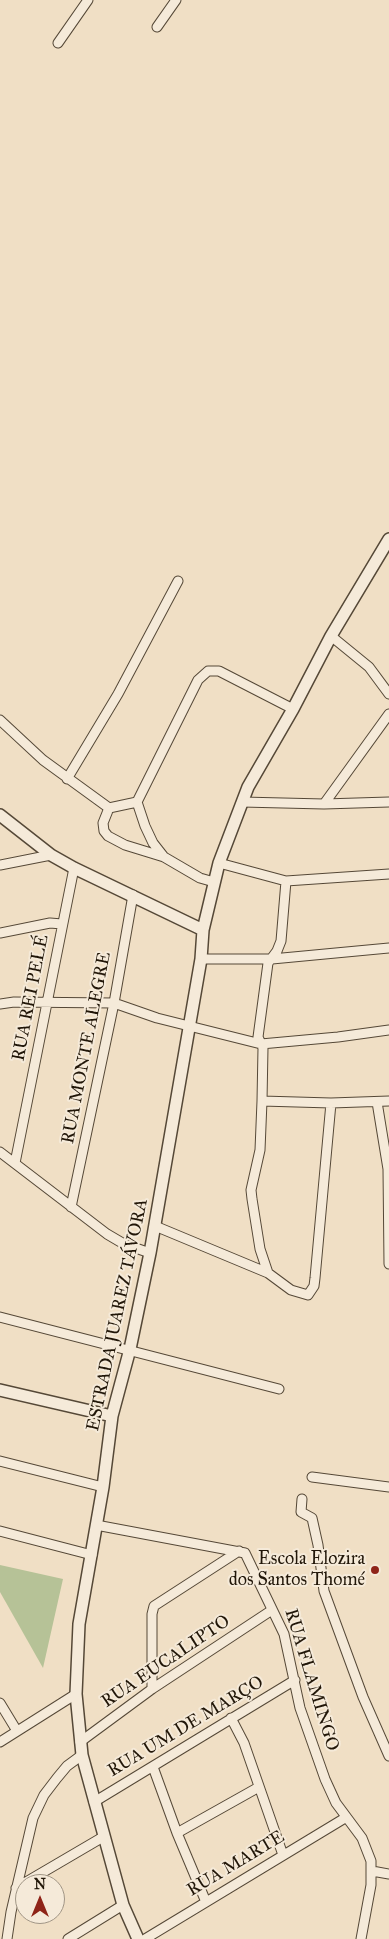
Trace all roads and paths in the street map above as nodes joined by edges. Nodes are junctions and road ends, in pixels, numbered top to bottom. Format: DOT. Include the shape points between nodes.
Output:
graph roads {
  1 [pos="88,0"];
  2 [pos="176,0"];
  3 [pos="157,27"];
  4 [pos="58,43"];
  5 [pos="389,539"];
  6 [pos="178,582"];
  7 [pos="331,636"];
  8 [pos="389,694"];
  9 [pos="294,708"];
  10 [pos="389,714"];
  11 [pos="0,720"];
  12 [pos="67,778"];
  13 [pos="138,802"];
  14 [pos="242,802"];
  15 [pos="389,802"];
  16 [pos="324,804"];
  17 [pos="109,808"];
  18 [pos="0,815"];
  19 [pos="51,855"];
  20 [pos="164,857"];
  21 [pos="219,863"];
  22 [pos="0,866"];
  23 [pos="74,868"];
  24 [pos="389,874"];
  25 [pos="286,881"];
  26 [pos="214,882"];
  27 [pos="133,895"];
  28 [pos="62,924"];
  29 [pos="203,930"];
  30 [pos="0,933"];
  31 [pos="389,948"];
  32 [pos="201,959"];
  33 [pos="272,959"];
  34 [pos="46,1003"];
  35 [pos="114,1003"];
  36 [pos="0,1004"];
  37 [pos="189,1025"];
  38 [pos="389,1030"];
  39 [pos="260,1044"];
  40 [pos="262,1101"];
  41 [pos="389,1101"];
  42 [pos="377,1102"];
  43 [pos="331,1103"];
  44 [pos="0,1152"];
  45 [pos="15,1163"];
  46 [pos="388,1169"];
  47 [pos="71,1207"];
  48 [pos="155,1226"];
  49 [pos="150,1254"];
  50 [pos="389,1264"];
  51 [pos="268,1272"];
  52 [pos="0,1317"];
  53 [pos="130,1350"];
  54 [pos="279,1389"];
  55 [pos="0,1390"];
  56 [pos="112,1416"];
  57 [pos="0,1462"];
  58 [pos="312,1477"];
  59 [pos="104,1487"];
  60 [pos="389,1487"];
  61 [pos="302,1499"];
  62 [pos="96,1525"];
  63 [pos="0,1531"];
  64 [pos="242,1552"];
  65 [pos="92,1554"];
  66 [pos="272,1610"];
  67 [pos="295,1680"];
  68 [pos="152,1689"];
  69 [pos="76,1694"];
  70 [pos="0,1703"];
  71 [pos="231,1718"];
  72 [pos="17,1731"];
  73 [pos="0,1742"];
  74 [pos="80,1742"];
  75 [pos="82,1756"];
  76 [pos="389,1756"];
  77 [pos="153,1767"];
  78 [pos="259,1787"];
  79 [pos="94,1802"];
  80 [pos="345,1818"];
  81 [pos="177,1832"];
  82 [pos="103,1837"];
  83 [pos="283,1855"];
  84 [pos="372,1871"];
  85 [pos="19,1874"];
  86 [pos="40,1874"];
  87 [pos="389,1874"];
  88 [pos="15,1894"];
  89 [pos="206,1902"];
  90 [pos="123,1905"];
  91 [pos="7,1939"];
  92 [pos="68,1939"];
  93 [pos="138,1939"];
  94 [pos="145,1939"];
  95 [pos="361,1939"];
  1 -- 4 [label="street"];
  2 -- 3 [label="street"];
  5 -- 7 [label="street, ESTRADA JUAREZ TÁVORA"];
  6 -- 12 [label="street" via="118,694"];
  7 -- 8 [label="street" via="369,667"];
  7 -- 9 [label="street, ESTRADA JUAREZ TÁVORA"];
  9 -- 13 [label="street" via="212,670 198,680"];
  9 -- 14 [label="street, ESTRADA JUAREZ TÁVORA"];
  10 -- 16 [label="street"];
  11 -- 12 [label="street"];
  12 -- 17 [label="street"];
  13 -- 17 [label="street"];
  13 -- 20 [label="street" via="144,826"];
  14 -- 16 [label="street"];
  14 -- 21 [label="street, ESTRADA JUAREZ TÁVORA"];
  15 -- 16 [label="street"];
  17 -- 20 [label="street" via="103,823 108,836"];
  18 -- 19 [label="street"];
  19 -- 22 [label="street"];
  19 -- 23 [label="street"];
  20 -- 26 [label="street" via="200,878"];
  21 -- 25 [label="street"];
  21 -- 26 [label="street, ESTRADA JUAREZ TÁVORA"];
  23 -- 27 [label="street"];
  23 -- 28 [label="street, RUA REI PELÉ"];
  24 -- 25 [label="street"];
  25 -- 33 [label="street" via="281,941"];
  26 -- 29 [label="street, ESTRADA JUAREZ TÁVORA"];
  27 -- 29 [label="street"];
  27 -- 35 [label="street, RUA MONTE ALEGRE"];
  28 -- 30 [label="street"];
  28 -- 34 [label="street, RUA REI PELÉ"];
  29 -- 32 [label="street, ESTRADA JUAREZ TÁVORA"];
  31 -- 33 [label="street"];
  32 -- 33 [label="street"];
  32 -- 37 [label="street, ESTRADA JUAREZ TÁVORA"];
  33 -- 39 [label="street" via="267,966 258,1037"];
  34 -- 35 [label="street"];
  34 -- 36 [label="street"];
  34 -- 45 [label="street, RUA REI PELÉ"];
  35 -- 37 [label="street"];
  35 -- 47 [label="street, RUA MONTE ALEGRE"];
  37 -- 39 [label="street"];
  37 -- 48 [label="street, ESTRADA JUAREZ TÁVORA"];
  38 -- 39 [label="street"];
  39 -- 40 [label="street" via="263,1048"];
  40 -- 43 [label="street"];
  40 -- 51 [label="street" via="260,1150 251,1190 260,1249"];
  41 -- 42 [label="street"];
  42 -- 43 [label="street"];
  42 -- 46 [label="street"];
  43 -- 51 [label="street" via="314,1286 308,1295 291,1290"];
  44 -- 45 [label="street"];
  45 -- 47 [label="street"];
  46 -- 50 [label="street"];
  47 -- 49 [label="street" via="115,1239"];
  48 -- 49 [label="street, ESTRADA JUAREZ TÁVORA"];
  48 -- 51 [label="street"];
  49 -- 53 [label="street, ESTRADA JUAREZ TÁVORA"];
  52 -- 53 [label="street"];
  53 -- 54 [label="street"];
  53 -- 56 [label="street, ESTRADA JUAREZ TÁVORA"];
  55 -- 56 [label="street"];
  56 -- 59 [label="street, ESTRADA JUAREZ TÁVORA"];
  57 -- 59 [label="street"];
  58 -- 60 [label="street"];
  59 -- 62 [label="street, ESTRADA JUAREZ TÁVORA"];
  61 -- 76 [label="street" via="301,1512 312,1518 324,1592"];
  62 -- 64 [label="street"];
  62 -- 65 [label="street, ESTRADA JUAREZ TÁVORA"];
  63 -- 65 [label="street"];
  64 -- 66 [label="street, RUA FLAMINGO"];
  64 -- 68 [label="street" via="154,1606"];
  65 -- 69 [label="street, ESTRADA JUAREZ TÁVORA" via="78,1629"];
  66 -- 67 [label="street, RUA FLAMINGO" via="284,1634"];
  66 -- 68 [label="street, RUA EUCALIPTO"];
  67 -- 71 [label="street, RUA UM DE MARÇO"];
  67 -- 80 [label="street, RUA FLAMINGO" via="300,1708 325,1779"];
  68 -- 74 [label="street, RUA EUCALIPTO"];
  69 -- 72 [label="street"];
  69 -- 74 [label="street, ESTRADA JUAREZ TÁVORA"];
  70 -- 72 [label="street"];
  71 -- 77 [label="street, RUA UM DE MARÇO"];
  71 -- 78 [label="street" via="244,1743"];
  72 -- 73 [label="street"];
  74 -- 75 [label="street, ESTRADA JUAREZ TÁVORA"];
  75 -- 79 [label="street, ESTRADA JUAREZ TÁVORA"];
  75 -- 85 [label="street" via="67,1766 44,1795 33,1818"];
  77 -- 79 [label="street, RUA UM DE MARÇO"];
  77 -- 81 [label="street"];
  78 -- 81 [label="street"];
  78 -- 83 [label="street"];
  79 -- 82 [label="street, ESTRADA JUAREZ TÁVORA"];
  80 -- 83 [label="street, RUA MARTE"];
  80 -- 84 [label="street, RUA FLAMINGO" via="362,1838"];
  81 -- 89 [label="street"];
  82 -- 86 [label="street"];
  82 -- 90 [label="street, ESTRADA JUAREZ TÁVORA"];
  83 -- 89 [label="street, RUA MARTE"];
  84 -- 87 [label="street"];
  84 -- 95 [label="street"];
  88 -- 91 [label="street"];
  89 -- 94 [label="street, RUA MARTE"];
  90 -- 92 [label="street"];
  90 -- 93 [label="street, ESTRADA JUAREZ TÁVORA"];
}
